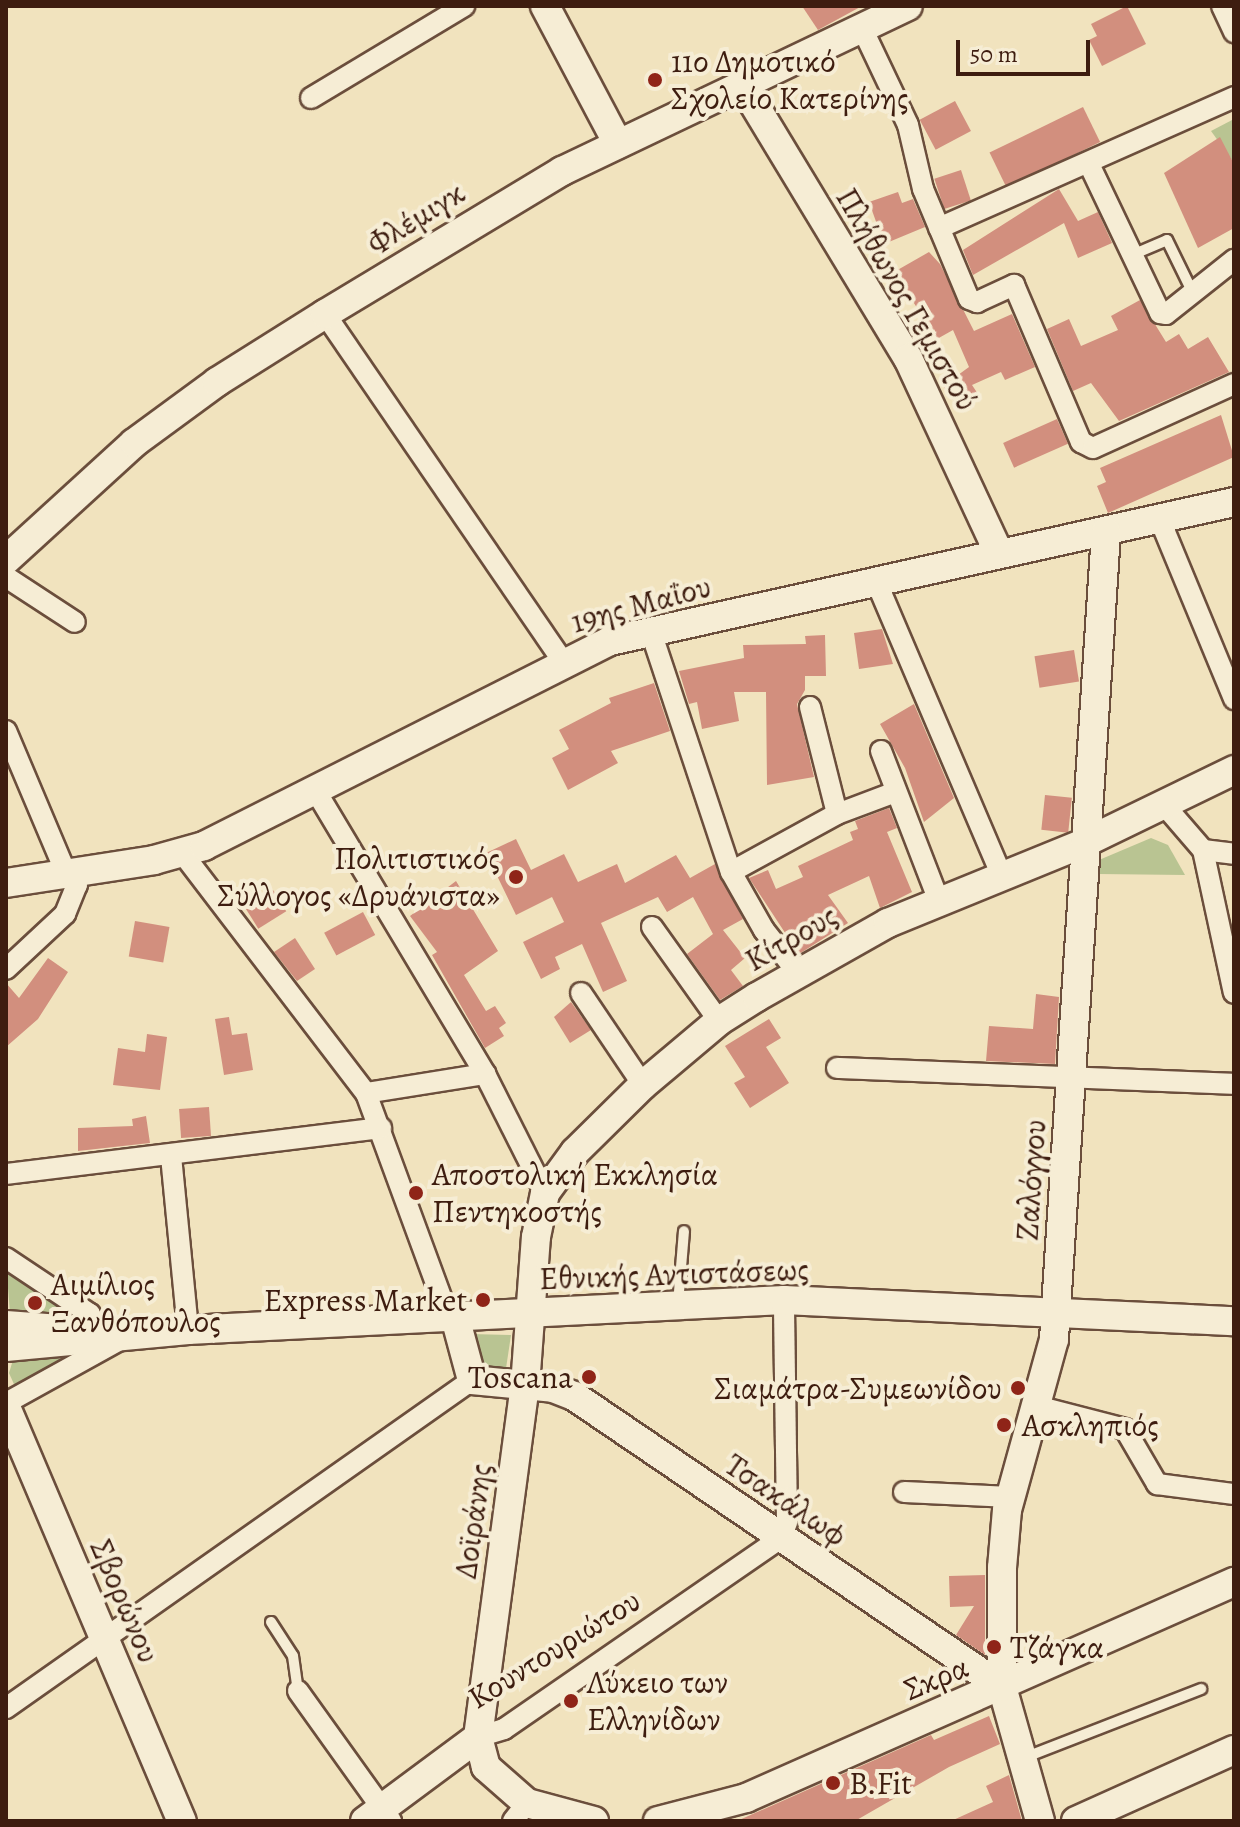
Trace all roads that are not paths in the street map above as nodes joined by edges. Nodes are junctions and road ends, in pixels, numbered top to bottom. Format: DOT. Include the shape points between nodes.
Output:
graph roads {
  1 [pos="464,6"];
  2 [pos="545,6"];
  3 [pos="908,6"];
  4 [pos="1222,6"];
  5 [pos="862,28"];
  6 [pos="1234,32"];
  7 [pos="743,86"];
  8 [pos="1234,97"];
  9 [pos="311,98"];
  10 [pos="618,144"];
  11 [pos="1089,164"];
  12 [pos="939,228"];
  13 [pos="1130,256"];
  14 [pos="1234,260"];
  15 [pos="1193,293"];
  16 [pos="325,314"];
  17 [pos="1234,384"];
  18 [pos="1234,502"];
  19 [pos="1160,520"];
  20 [pos="1106,532"];
  21 [pos="999,553"];
  22 [pos="6,560"];
  23 [pos="6,577"];
  24 [pos="876,581"];
  25 [pos="75,622"];
  26 [pos="651,632"];
  27 [pos="563,661"];
  28 [pos="1234,699"];
  29 [pos="810,707"];
  30 [pos="6,731"];
  31 [pos="881,751"];
  32 [pos="1234,770"];
  33 [pos="314,788"];
  34 [pos="893,793"];
  35 [pos="1165,806"];
  36 [pos="837,814"];
  37 [pos="1086,842"];
  38 [pos="1203,850"];
  39 [pos="183,854"];
  40 [pos="1234,854"];
  41 [pos="70,872"];
  42 [pos="731,872"];
  43 [pos="1001,874"];
  44 [pos="6,883"];
  45 [pos="939,901"];
  46 [pos="652,927"];
  47 [pos="6,969"];
  48 [pos="797,972"];
  49 [pos="581,993"];
  50 [pos="1234,993"];
  51 [pos="719,1021"];
  52 [pos="837,1068"];
  53 [pos="485,1074"];
  54 [pos="1072,1077"];
  55 [pos="1234,1084"];
  56 [pos="643,1085"];
  57 [pos="366,1093"];
  58 [pos="381,1128"];
  59 [pos="171,1156"];
  60 [pos="6,1174"];
  61 [pos="545,1193"];
  62 [pos="684,1231"];
  63 [pos="6,1258"];
  64 [pos="784,1300"];
  65 [pos="678,1306"];
  66 [pos="1057,1312"];
  67 [pos="533,1313"];
  68 [pos="452,1318"];
  69 [pos="1234,1321"];
  70 [pos="6,1325"];
  71 [pos="188,1330"];
  72 [pos="112,1333"];
  73 [pos="6,1347"];
  74 [pos="472,1380"];
  75 [pos="525,1386"];
  76 [pos="6,1405"];
  77 [pos="1036,1406"];
  78 [pos="904,1492"];
  79 [pos="1234,1494"];
  80 [pos="1011,1497"];
  81 [pos="781,1538"];
  82 [pos="1234,1582"];
  83 [pos="271,1622"];
  84 [pos="104,1637"];
  85 [pos="1001,1677"];
  86 [pos="1201,1689"];
  87 [pos="298,1691"];
  88 [pos="6,1708"];
  89 [pos="478,1737"];
  90 [pos="1020,1759"];
  91 [pos="1231,1759"];
  92 [pos="520,1812"];
  93 [pos="379,1818"];
  94 [pos="182,1821"];
  95 [pos="594,1821"];
  96 [pos="658,1821"];
  97 [pos="1040,1821"];
  98 [pos="1076,1821"];
  1 -- 9 [label="street"];
  2 -- 10 [label="street"];
  3 -- 5 [label="street, Φλέμιγκ"];
  4 -- 6 [label="street"];
  5 -- 7 [label="street, Φλέμιγκ"];
  5 -- 12 [label="street" via="908,125 923,189"];
  7 -- 10 [label="street, Φλέμιγκ"];
  7 -- 21 [label="street, Πλήθωνος Γεμιστού" via="908,358"];
  8 -- 11 [label="street"];
  10 -- 16 [label="street, Φλέμιγκ" via="519,195"];
  11 -- 12 [label="street"];
  11 -- 13 [label="street"];
  12 -- 17 [label="street" via="969,299 977,302 1010,286 1017,289 1087,446"];
  13 -- 15 [label="lane" via="1167,240"];
  13 -- 15 [label="street" via="1160,313"];
  14 -- 15 [label="street"];
  16 -- 22 [label="street, Φλέμιγκ" via="217,382 134,443"];
  16 -- 27 [label="street"];
  18 -- 19 [label="street, 19ης Μαΐου"];
  19 -- 20 [label="street, 19ης Μαΐου"];
  19 -- 28 [label="street"];
  20 -- 21 [label="street, 19ης Μαΐου"];
  20 -- 37 [label="street, Ζαλόγγου"];
  21 -- 24 [label="street, 19ης Μαΐου"];
  23 -- 25 [label="street"];
  24 -- 26 [label="street, 19ης Μαΐου"];
  24 -- 43 [label="street"];
  26 -- 27 [label="street, 19ης Μαΐου" via="610,641"];
  26 -- 42 [label="street"];
  27 -- 33 [label="street, 19ης Μαΐου"];
  29 -- 36 [label="street"];
  30 -- 41 [label="street"];
  31 -- 34 [label="street"];
  32 -- 35 [label="street, Κίτρους"];
  33 -- 39 [label="street, 19ης Μαΐου"];
  33 -- 53 [label="street"];
  34 -- 36 [label="street"];
  34 -- 45 [label="street"];
  35 -- 37 [label="street, Κίτρους"];
  35 -- 38 [label="street"];
  36 -- 42 [label="street"];
  37 -- 43 [label="street, Κίτρους"];
  37 -- 54 [label="street, Ζαλόγγου"];
  38 -- 40 [label="street"];
  38 -- 50 [label="street"];
  39 -- 41 [label="street, 19ης Μαΐου"];
  39 -- 57 [label="street"];
  41 -- 44 [label="street, 19ης Μαΐου"];
  41 -- 47 [label="street" via="77,885 65,914"];
  42 -- 48 [label="street" via="764,930"];
  43 -- 45 [label="street, Κίτρους"];
  45 -- 48 [label="street, Κίτρους"];
  46 -- 51 [label="street"];
  48 -- 51 [label="street, Κίτρους"];
  49 -- 56 [label="street"];
  51 -- 56 [label="street, Κίτρους"];
  52 -- 54 [label="street"];
  53 -- 57 [label="street"];
  53 -- 61 [label="street"];
  54 -- 55 [label="street"];
  54 -- 66 [label="street, Ζαλόγγου"];
  56 -- 61 [label="street, Κίτρους" via="575,1152"];
  57 -- 58 [label="street"];
  58 -- 59 [label="street"];
  58 -- 68 [label="street" via="407,1215"];
  59 -- 60 [label="street"];
  59 -- 71 [label="street"];
  61 -- 67 [label="street, Κίτρους" via="536,1237"];
  62 -- 65 [label="lane"];
  63 -- 72 [label="street"];
  64 -- 65 [label="street, Εθνικής Αντιστάσεως"];
  64 -- 66 [label="street, Εθνικής Αντιστάσεως"];
  64 -- 81 [label="street" via="787,1522"];
  65 -- 67 [label="street, Εθνικής Αντιστάσεως"];
  66 -- 69 [label="street, Εθνικής Αντιστάσεως"];
  66 -- 77 [label="street, Ζαλόγγου"];
  67 -- 68 [label="street, Εθνικής Αντιστάσεως"];
  67 -- 75 [label="street, Δοϊράνης"];
  68 -- 71 [label="street, Εθνικής Αντιστάσεως"];
  68 -- 74 [label="street"];
  70 -- 72 [label="street"];
  71 -- 72 [label="street, Εθνικής Αντιστάσεως"];
  72 -- 73 [label="street"];
  72 -- 76 [label="street"];
  74 -- 75 [label="street, Τσακάλωφ"];
  74 -- 84 [label="street"];
  75 -- 81 [label="street, Τσακάλωφ" via="574,1396"];
  75 -- 89 [label="street, Δοϊράνης"];
  76 -- 84 [label="street, Σβορώνου"];
  77 -- 79 [label="street" via="1125,1429 1157,1484"];
  77 -- 80 [label="street, Ζαλόγγου"];
  78 -- 80 [label="street"];
  80 -- 85 [label="street, Ζαλόγγου" via="1002,1568"];
  81 -- 85 [label="street, Τσακάλωφ" via="970,1666"];
  81 -- 89 [label="street, Κουντουριώτου" via="517,1720"];
  82 -- 85 [label="street, Σκρα"];
  83 -- 87 [label="lane" via="293,1656"];
  84 -- 88 [label="street"];
  84 -- 94 [label="street, Σβορώνου"];
  85 -- 90 [label="street, Ζαλόγγου"];
  85 -- 96 [label="street, Σκρα" via="746,1798"];
  86 -- 90 [label="lane"];
  87 -- 93 [label="street"];
  89 -- 92 [label="street" via="486,1767"];
  89 -- 93 [label="street, Κουντουριώτου"];
  90 -- 97 [label="street, Ζαλόγγου"];
  91 -- 98 [label="street"];
  92 -- 95 [label="street"];
}
